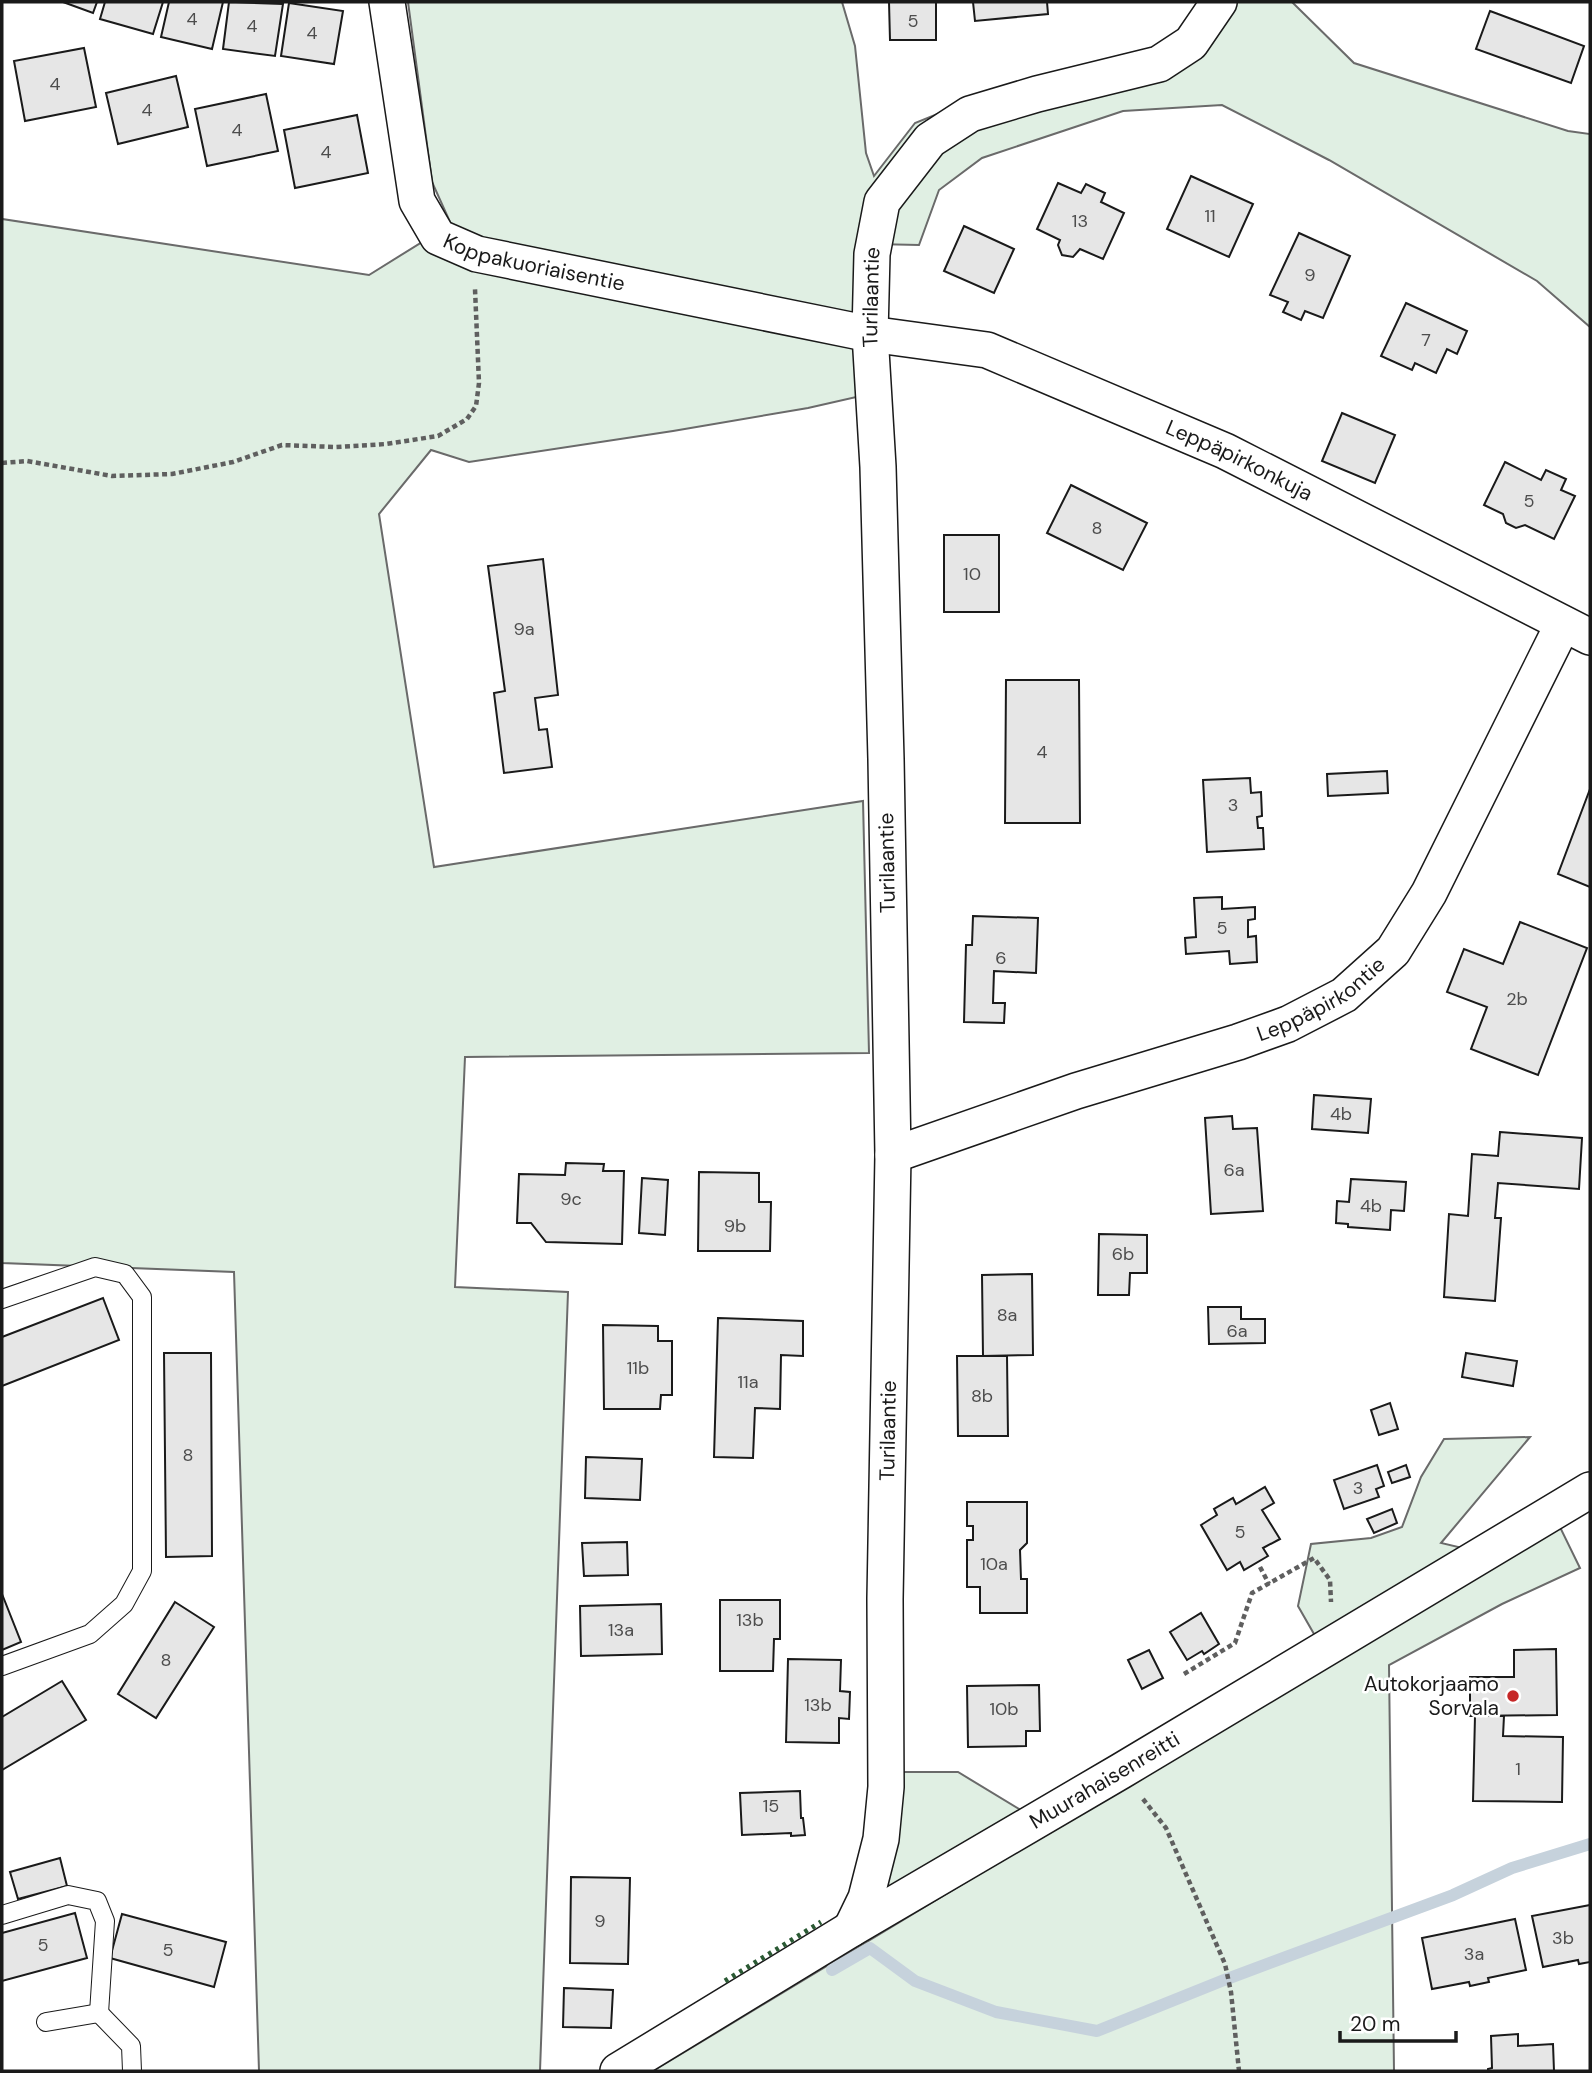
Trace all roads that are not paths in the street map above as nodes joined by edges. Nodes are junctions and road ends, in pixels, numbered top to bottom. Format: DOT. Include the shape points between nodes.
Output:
graph roads {
  1 [pos="387,2"];
  2 [pos="1219,2"];
  3 [pos="870,334"];
  4 [pos="1577,630"];
  5 [pos="893,1155"];
  6 [pos="2,1299"];
  7 [pos="1590,1490"];
  8 [pos="2,1666"];
  9 [pos="2,1915"];
  10 [pos="851,1929"];
  11 [pos="99,2013"];
  12 [pos="46,2022"];
  13 [pos="132,2071"];
  14 [pos="618,2071"];
  1 -- 3 [label="street, Koppakuoriaisentie" via="417,201 438,237 477,254"];
  2 -- 3 [label="street, Turilaantie" via="1191,43 1159,64 970,114 930,140 882,202 872,254"];
  3 -- 4 [label="street, Leppäpirkonkuja" via="987,350 1026,366 1225,450"];
  3 -- 5 [label="street, Turilaantie" via="886,745"];
  4 -- 5 [label="street, Leppäpirkontie" via="1393,951 1344,995 1300,1019 1238,1042 1076,1091"];
  5 -- 10 [label="street, Turilaantie" via="885,1807 866,1898"];
  6 -- 8 [label="lane" via="95,1267 125,1274 142,1297 142,1571 124,1604 90,1634"];
  7 -- 10 [label="street, Muurahaisenreitti"];
  9 -- 11 [label="lane" via="68,1895 97,1901 105,1921"];
  10 -- 14 [label="street, Muurahaisenreitti"];
  11 -- 12 [label="lane"];
  11 -- 13 [label="lane" via="131,2046"];
}
